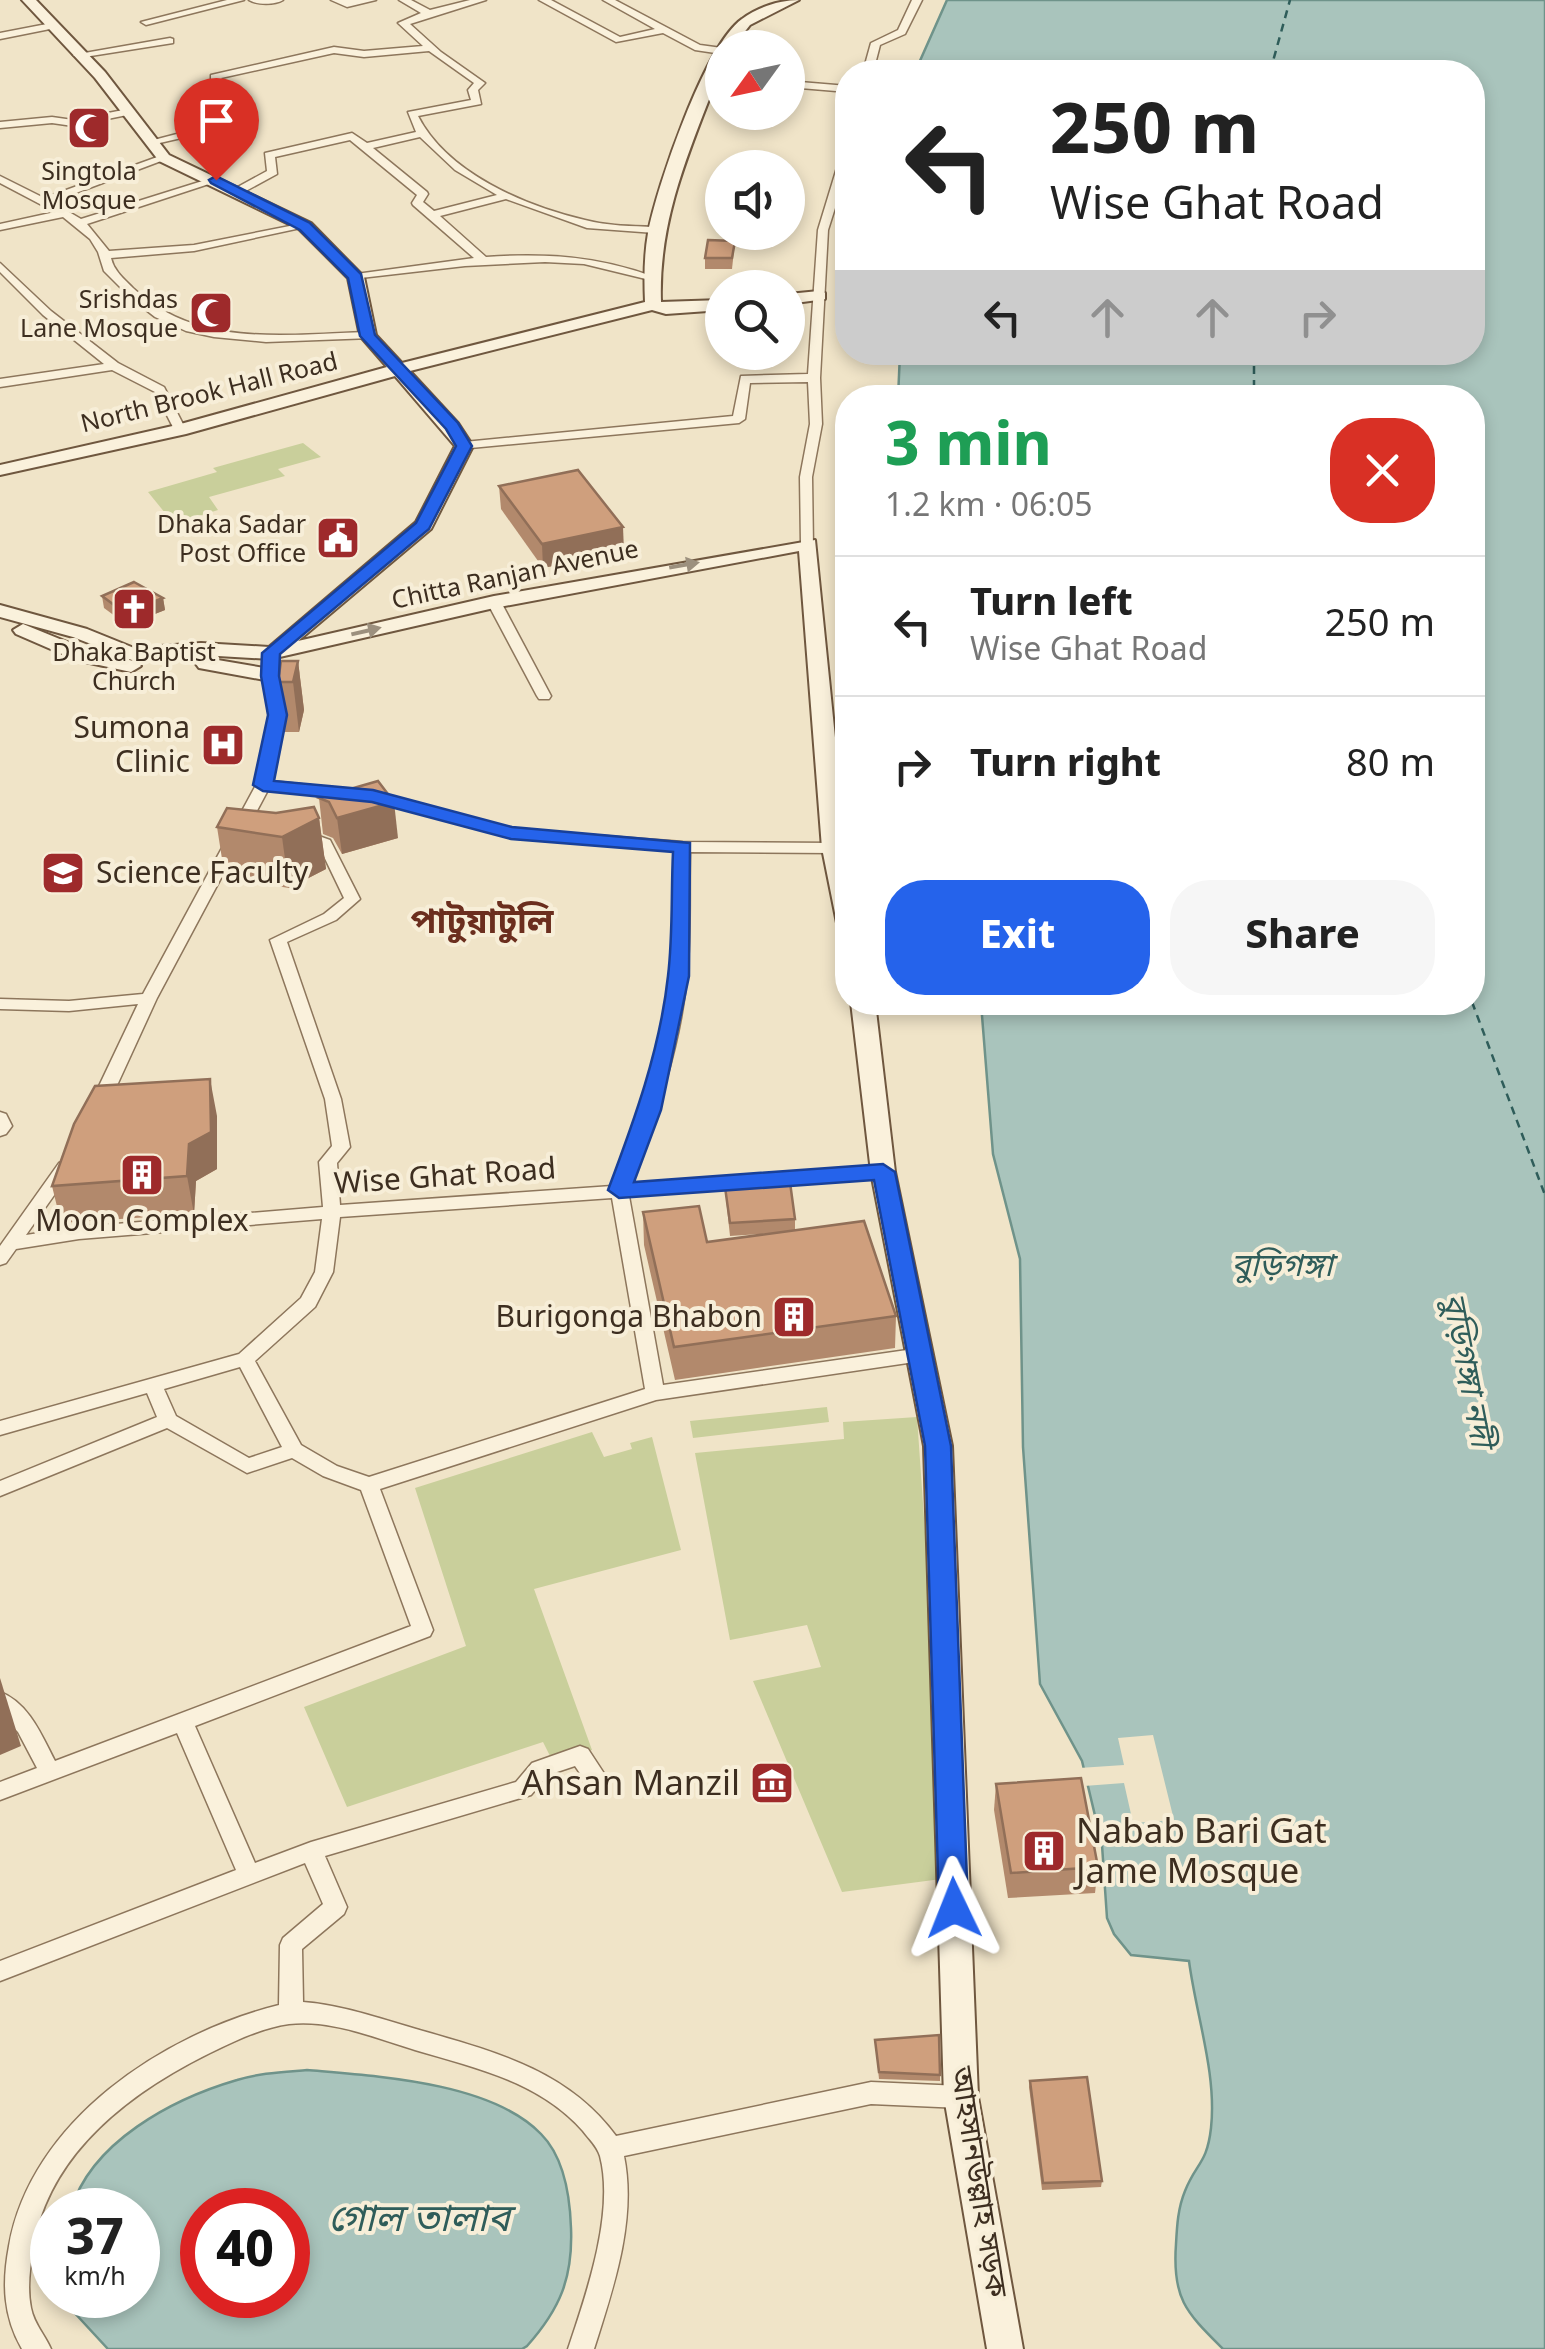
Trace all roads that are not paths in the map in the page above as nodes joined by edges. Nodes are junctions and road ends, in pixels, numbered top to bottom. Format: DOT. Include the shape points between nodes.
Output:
graph roads {
  1 [pos="29,0"];
  2 [pos="239,0"];
  3 [pos="254,0"];
  4 [pos="278,0"];
  5 [pos="336,0"];
  6 [pos="371,0"];
  7 [pos="404,0"];
  8 [pos="481,0"];
  9 [pos="544,0"];
  10 [pos="608,0"];
  11 [pos="792,0"];
  12 [pos="917,0"];
  13 [pos="429,13"];
  14 [pos="52,26"];
  15 [pos="664,30"];
  16 [pos="738,30"];
  17 [pos="0,36"];
  18 [pos="431,48"];
  19 [pos="705,48"];
  20 [pos="78,55"];
  21 [pos="871,60"];
  22 [pos="805,85"];
  23 [pos="835,88"];
  24 [pos="705,102"];
  25 [pos="128,112"];
  26 [pos="0,126"];
  27 [pos="420,134"];
  28 [pos="151,142"];
  29 [pos="365,147"];
  30 [pos="164,158"];
  31 [pos="0,180"];
  32 [pos="216,180"];
  33 [pos="835,189"];
  34 [pos="238,191"];
  35 [pos="508,195"];
  36 [pos="42,202"];
  37 [pos="66,213"];
  38 [pos="432,215"];
  39 [pos="79,223"];
  40 [pos="305,226"];
  41 [pos="0,228"];
  42 [pos="656,230"];
  43 [pos="107,255"];
  44 [pos="484,261"];
  45 [pos="0,266"];
  46 [pos="356,277"];
  47 [pos="650,279"];
  48 [pos="819,296"];
  49 [pos="805,297"];
  50 [pos="653,304"];
  51 [pos="705,306"];
  52 [pos="368,336"];
  53 [pos="114,366"];
  54 [pos="398,370"];
  55 [pos="814,378"];
  56 [pos="0,383"];
  57 [pos="180,430"];
  58 [pos="464,446"];
  59 [pos="0,470"];
  60 [pos="808,544"];
  61 [pos="494,602"];
  62 [pos="0,611"];
  63 [pos="0,624"];
  64 [pos="271,653"];
  65 [pos="270,676"];
  66 [pos="544,696"];
  67 [pos="263,785"];
  68 [pos="245,821"];
  69 [pos="264,826"];
  70 [pos="282,830"];
  71 [pos="683,847"];
  72 [pos="833,848"];
  73 [pos="835,858"];
  74 [pos="148,998"];
  75 [pos="0,1004"];
  76 [pos="865,1015"];
  77 [pos="0,1118"];
  78 [pos="92,1119"];
  79 [pos="0,1130"];
  80 [pos="77,1150"];
  81 [pos="883,1172"];
  82 [pos="619,1190"];
  83 [pos="332,1212"];
  84 [pos="6,1251"];
  85 [pos="921,1355"];
  86 [pos="245,1360"];
  87 [pos="152,1385"];
  88 [pos="655,1392"];
  89 [pos="168,1420"];
  90 [pos="0,1428"];
  91 [pos="294,1450"];
  92 [pos="369,1485"];
  93 [pos="0,1489"];
  94 [pos="0,1701"];
  95 [pos="183,1723"];
  96 [pos="50,1773"];
  97 [pos="596,1778"];
  98 [pos="0,1790"];
  99 [pos="310,1851"];
  100 [pos="248,1874"];
  101 [pos="0,1971"];
  102 [pos="291,2013"];
  103 [pos="960,2097"];
  104 [pos="611,2148"];
  105 [pos="38,2349"];
  106 [pos="581,2349"];
  107 [pos="1005,2349"];
  1 -- 14 [label="street"];
  2 -- 20 [label="street" via="146,21 170,41"];
  3 -- 4 [label="street"];
  5 -- 6 [label="street"];
  7 -- 13 [label="street"];
  8 -- 13 [label="street"];
  9 -- 15 [label="street" via="620,40"];
  10 -- 15 [label="street"];
  11 -- 16 [label="street"];
  12 -- 21 [label="street" via="902,32 876,42"];
  13 -- 18 [label="street" via="401,20"];
  14 -- 17 [label="street"];
  14 -- 20 [label="street"];
  15 -- 19 [label="street"];
  18 -- 27 [label="street" via="478,81 478,100 413,114"];
  18 -- 28 [label="street" via="334,50 214,77 247,112"];
  20 -- 25 [label="street"];
  22 -- 23 [label="street"];
  24 -- 42 [label="street" via="683,140"];
  25 -- 26 [label="street"];
  25 -- 28 [label="street"];
  27 -- 29 [label="street"];
  27 -- 35 [label="street"];
  28 -- 30 [label="street"];
  29 -- 34 [label="street" via="352,136 269,154 273,172"];
  29 -- 38 [label="street" via="423,194 417,203"];
  30 -- 32 [label="street"];
  30 -- 36 [label="street"];
  31 -- 36 [label="street"];
  32 -- 34 [label="street"];
  32 -- 39 [label="street"];
  33 -- 48 [label="street" via="822,230"];
  34 -- 40 [label="street"];
  35 -- 38 [label="street"];
  35 -- 42 [label="street" via="578,222"];
  36 -- 37 [label="street"];
  37 -- 39 [label="street"];
  37 -- 41 [label="street"];
  38 -- 44 [label="street"];
  39 -- 43 [label="street"];
  40 -- 43 [label="street" via="194,248"];
  40 -- 46 [label="street"];
  42 -- 47 [label="street"];
  43 -- 52 [label="street" via="108,269 125,286 164,318 188,327 252,336"];
  44 -- 46 [label="street"];
  44 -- 47 [label="street" via="579,262"];
  45 -- 53 [label="street"];
  46 -- 52 [label="street"];
  47 -- 50 [label="street"];
  48 -- 49 [label="street"];
  48 -- 55 [label="street"];
  50 -- 51 [label="street, North Brook Hall Road"];
  50 -- 54 [label="street, North Brook Hall Road"];
  52 -- 54 [label="street"];
  53 -- 56 [label="street"];
  53 -- 57 [label="street" via="160,390"];
  54 -- 57 [label="street, North Brook Hall Road"];
  54 -- 58 [label="street"];
  55 -- 58 [label="street" via="745,379 738,418"];
  55 -- 60 [label="street"];
  57 -- 59 [label="street, North Brook Hall Road"];
  58 -- 64 [label="street" via="424,525"];
  61 -- 60 [label="street, Chitta Ranjan Avenue, one-way"];
  60 -- 72 [label="street"];
  64 -- 61 [label="street, Chitta Ranjan Avenue, one-way"];
  61 -- 66 [label="street"];
  62 -- 64 [label="street, Chitta Ranjan Avenue" via="132,654"];
  63 -- 65 [label="street" via="113,665 222,664"];
  64 -- 65 [label="street"];
  65 -- 67 [label="street" via="278,715"];
  67 -- 68 [label="street"];
  67 -- 71 [label="street" via="373,796 511,833"];
  68 -- 69 [label="street"];
  68 -- 74 [label="street"];
  70 -- 83 [label="street" via="325,843 352,899 278,940 333,1100 341,1147 328,1162"];
  71 -- 72 [label="street"];
  71 -- 82 [label="street" via="679,976 650,1110"];
  72 -- 73 [label="street"];
  74 -- 75 [label="street"];
  74 -- 78 [label="street"];
  76 -- 81 [label="street, আহসানউল্লাহ সড়ক"];
  77 -- 79 [label="street"];
  80 -- 84 [label="street"];
  81 -- 82 [label="street, Wise Ghat Road"];
  81 -- 85 [label="street, আহসানউল্লাহ সড়ক"];
  82 -- 83 [label="street, Wise Ghat Road"];
  82 -- 88 [label="street"];
  83 -- 84 [label="street, Wise Ghat Road" via="79,1232"];
  83 -- 86 [label="street" via="324,1272 308,1302"];
  85 -- 88 [label="street"];
  85 -- 103 [label="street, আহসানউল্লাহ সড়ক" via="938,1446"];
  86 -- 87 [label="street"];
  86 -- 91 [label="street"];
  87 -- 89 [label="street"];
  87 -- 90 [label="street"];
  88 -- 92 [label="street"];
  89 -- 91 [label="street" via="243,1466"];
  89 -- 93 [label="street"];
  91 -- 92 [label="street"];
  92 -- 95 [label="street" via="424,1630"];
  94 -- 96 [label="street" via="26,1726"];
  95 -- 96 [label="street"];
  95 -- 100 [label="street"];
  96 -- 98 [label="street"];
  97 -- 99 [label="street" via="580,1755 542,1768 523,1789"];
  99 -- 100 [label="street"];
  99 -- 102 [label="street" via="336,1907 291,1945"];
  100 -- 101 [label="street"];
  102 -- 104 [label="street" via="337,2019 500,2064 581,2108"];
  102 -- 105 [label="street" via="156,2068 112,2097 75,2134 41,2187 19,2246 15,2300"];
  103 -- 104 [label="street" via="871,2093"];
  103 -- 107 [label="street, আহসানউল্লাহ সড়ক"];
  104 -- 106 [label="street" via="615,2208 601,2290"];
}
